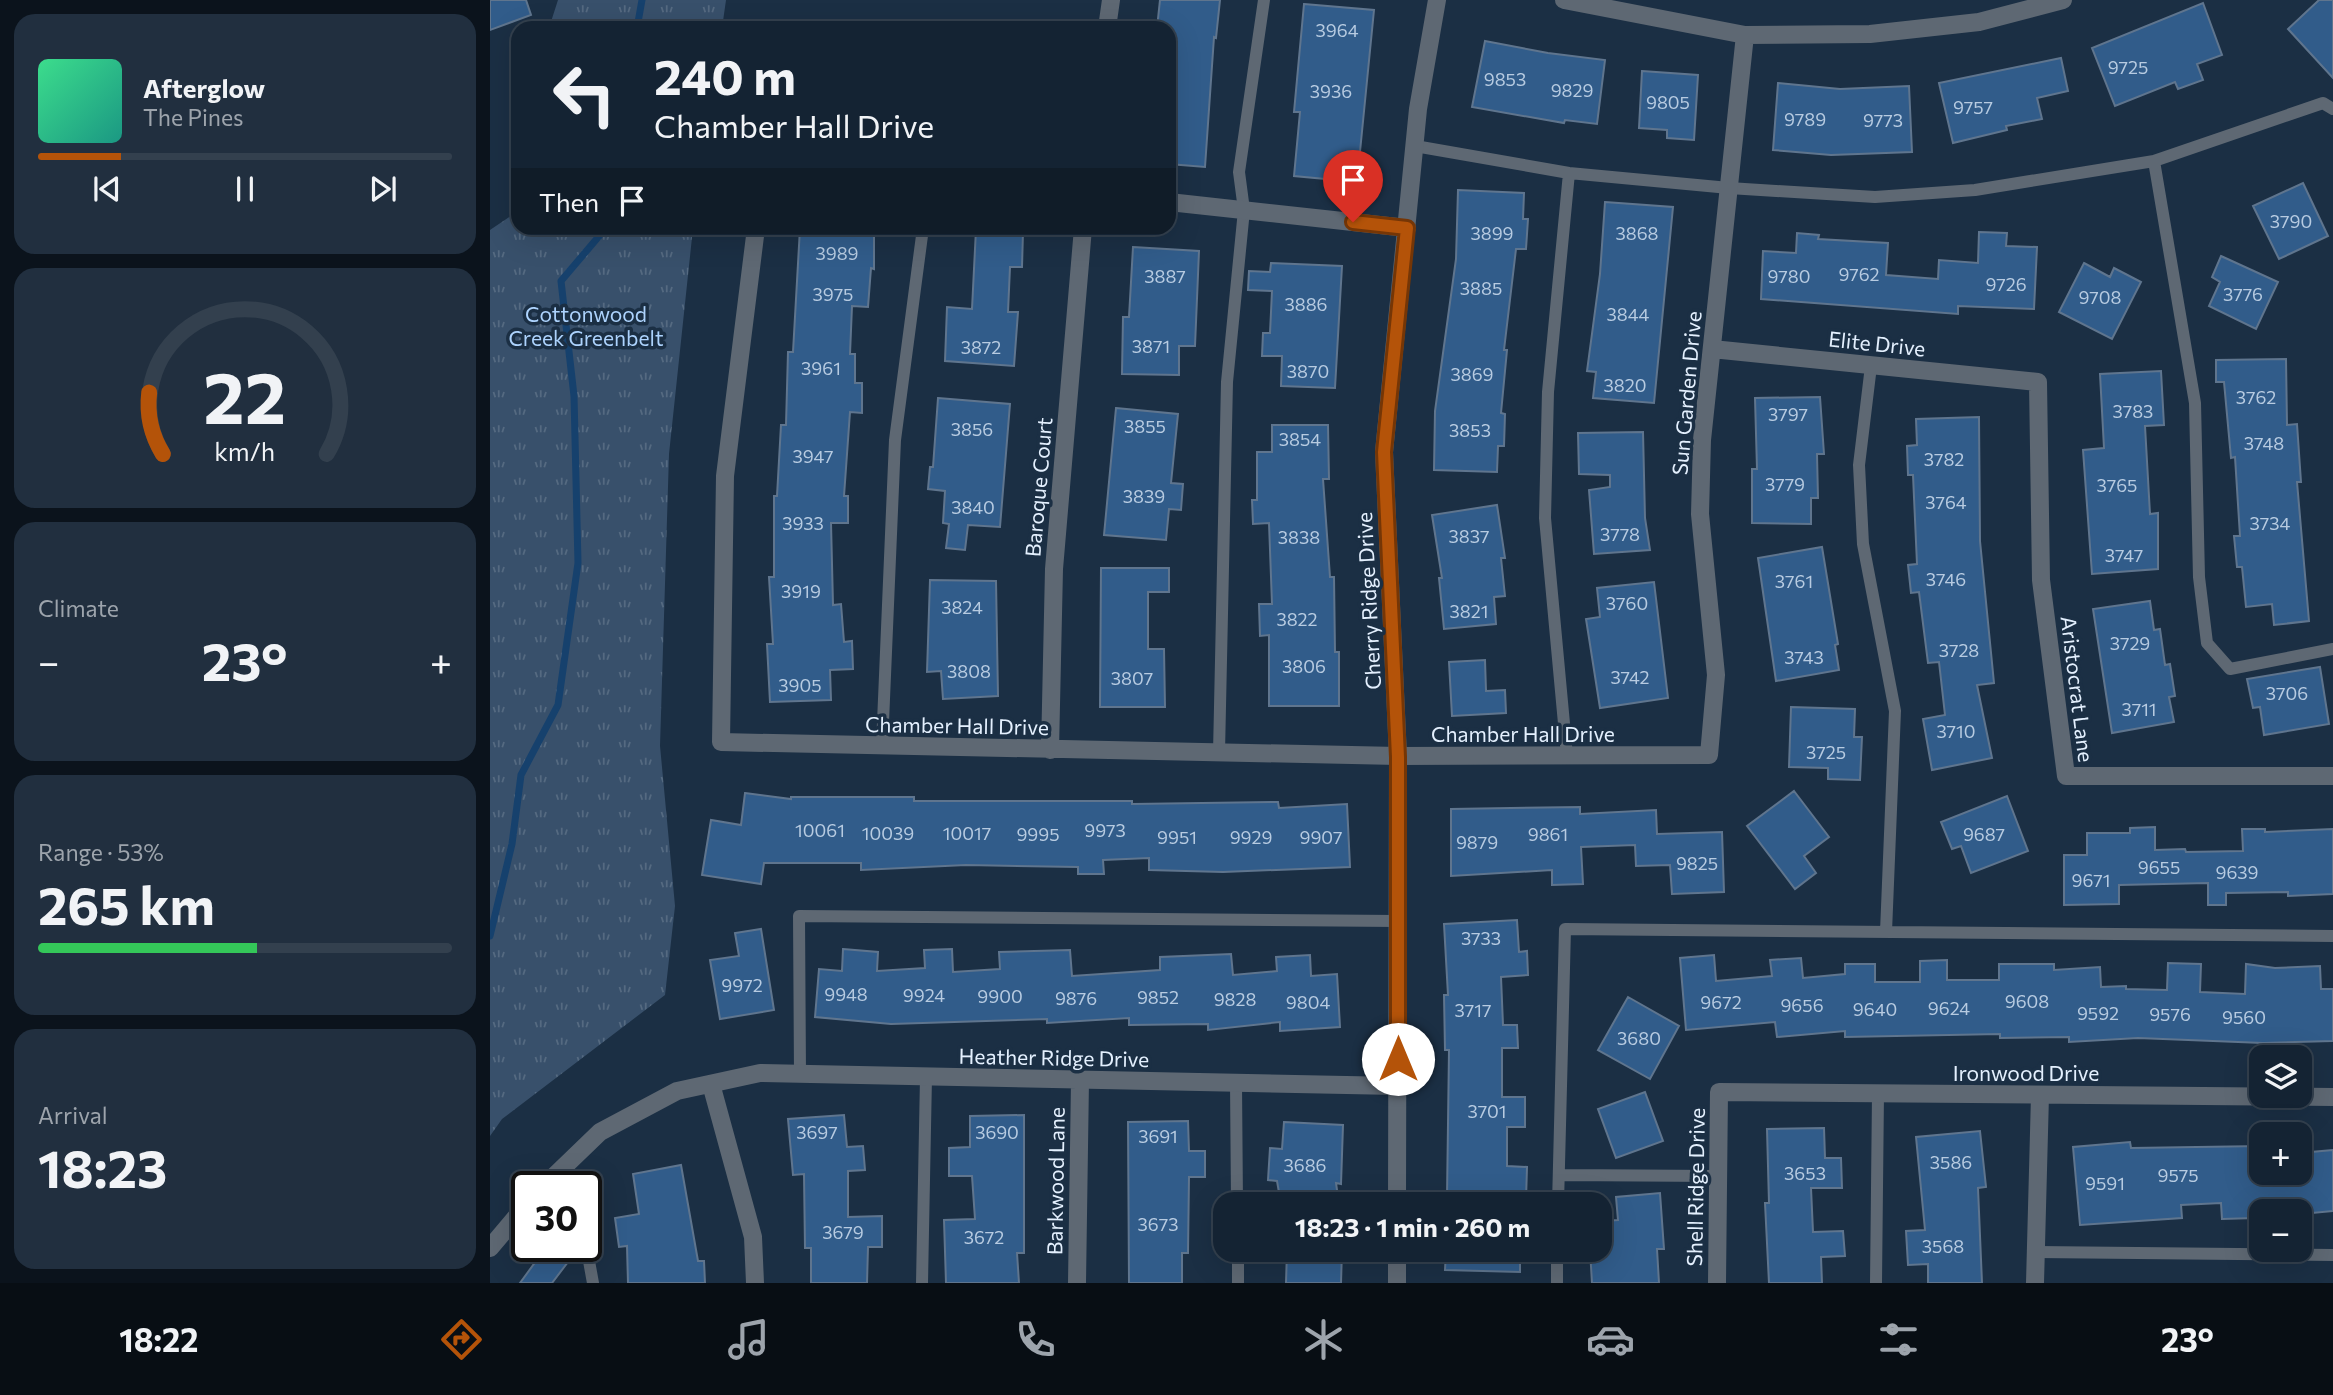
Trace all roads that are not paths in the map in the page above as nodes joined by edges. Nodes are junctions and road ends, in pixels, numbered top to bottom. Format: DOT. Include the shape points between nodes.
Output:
graph roads {
  1 [pos="1111,0"];
  2 [pos="1264,0"];
  3 [pos="1437,0"];
  4 [pos="1564,0"];
  5 [pos="2063,0"];
  6 [pos="1108,21"];
  7 [pos="1745,34"];
  8 [pos="2333,109"];
  9 [pos="1415,146"];
  10 [pos="2154,161"];
  11 [pos="1569,173"];
  12 [pos="1729,188"];
  13 [pos="1176,203"];
  14 [pos="1244,211"];
  15 [pos="1407,228"];
  16 [pos="755,235"];
  17 [pos="922,235"];
  18 [pos="1082,235"];
  19 [pos="1712,349"];
  20 [pos="1871,366"];
  21 [pos="2038,382"];
  22 [pos="2333,649"];
  23 [pos="882,746"];
  24 [pos="1050,750"];
  25 [pos="1219,753"];
  26 [pos="1709,755"];
  27 [pos="1567,756"];
  28 [pos="1398,757"];
  29 [pos="2333,776"];
  30 [pos="1398,921"];
  31 [pos="1886,932"];
  32 [pos="2333,936"];
  33 [pos="800,1074"];
  34 [pos="926,1077"];
  35 [pos="1080,1080"];
  36 [pos="1236,1083"];
  37 [pos="711,1084"];
  38 [pos="1398,1086"];
  39 [pos="1719,1092"];
  40 [pos="1878,1093"];
  41 [pos="2040,1095"];
  42 [pos="2333,1097"];
  43 [pos="560,1171"];
  44 [pos="1559,1175"];
  45 [pos="1718,1176"];
  46 [pos="1237,1192"];
  47 [pos="1397,1192"];
  48 [pos="1558,1192"];
  49 [pos="511,1224"];
  50 [pos="490,1248"];
  51 [pos="2036,1252"];
  52 [pos="2333,1255"];
  53 [pos="589,1262"];
  54 [pos="1238,1262"];
  55 [pos="1397,1262"];
  56 [pos="1557,1262"];
  57 [pos="593,1283"];
  58 [pos="755,1283"];
  59 [pos="922,1283"];
  60 [pos="1077,1283"];
  61 [pos="1238,1283"];
  62 [pos="1397,1283"];
  63 [pos="1556,1283"];
  64 [pos="1717,1283"];
  65 [pos="1876,1283"];
  66 [pos="2035,1283"];
  1 -- 6 [label="street"];
  2 -- 14 [label="lane" via="1239,172"];
  3 -- 9 [label="street, Cherry Ridge Drive"];
  4 -- 7 [label="street"];
  5 -- 7 [label="street" via="1979,22 1870,34"];
  7 -- 12 [label="street, Sun Garden Drive"];
  8 -- 10 [label="lane" via="2323,103"];
  9 -- 11 [label="lane"];
  9 -- 15 [label="street, Cherry Ridge Drive"];
  10 -- 12 [label="lane" via="1975,190 1875,197"];
  10 -- 22 [label="lane" via="2195,403 2199,577 2207,643 2230,668"];
  11 -- 12 [label="lane"];
  11 -- 27 [label="lane" via="1548,392 1545,518"];
  12 -- 19 [label="street, Sun Garden Drive"];
  13 -- 14 [label="street"];
  14 -- 15 [label="street"];
  14 -- 25 [label="lane" via="1227,382"];
  15 -- 28 [label="street, Cherry Ridge Drive" via="1384,452"];
  16 -- 23 [label="street, Chamber Hall Drive" via="725,476 721,742"];
  17 -- 23 [label="lane" via="895,440"];
  18 -- 24 [label="street, Baroque Court" via="1054,569"];
  19 -- 20 [label="street, Elite Drive"];
  19 -- 26 [label="street, Sun Garden Drive" via="1700,514 1716,675"];
  20 -- 21 [label="street, Elite Drive"];
  20 -- 31 [label="lane" via="1859,465 1863,544 1895,711"];
  21 -- 29 [label="street, Aristocrat Lane" via="2041,580 2066,776"];
  23 -- 24 [label="street, Chamber Hall Drive"];
  24 -- 25 [label="street, Chamber Hall Drive"];
  25 -- 28 [label="street, Chamber Hall Drive"];
  26 -- 27 [label="street, Chamber Hall Drive"];
  27 -- 28 [label="street, Chamber Hall Drive"];
  28 -- 30 [label="street, Cherry Ridge Drive"];
  30 -- 33 [label="lane" via="799,916"];
  30 -- 38 [label="street, Cherry Ridge Drive"];
  31 -- 32 [label="lane"];
  31 -- 44 [label="lane" via="1565,929"];
  33 -- 34 [label="street, Heather Ridge Drive"];
  33 -- 37 [label="street, Heather Ridge Drive" via="760,1073"];
  34 -- 35 [label="street, Heather Ridge Drive"];
  34 -- 59 [label="lane"];
  35 -- 36 [label="street, Heather Ridge Drive"];
  35 -- 60 [label="street, Barkwood Lane"];
  36 -- 38 [label="street, Heather Ridge Drive"];
  36 -- 46 [label="lane"];
  37 -- 43 [label="street, Heather Ridge Drive" via="677,1091 600,1132"];
  37 -- 58 [label="street" via="753,1237"];
  38 -- 47 [label="street, Cherry Ridge Drive"];
  39 -- 40 [label="street, Ironwood Drive"];
  39 -- 45 [label="street, Shell Ridge Drive"];
  40 -- 41 [label="street, Ironwood Drive"];
  40 -- 65 [label="lane"];
  41 -- 42 [label="street, Ironwood Drive"];
  41 -- 51 [label="street"];
  44 -- 45 [label="lane"];
  44 -- 48 [label="lane"];
  45 -- 64 [label="street, Shell Ridge Drive"];
  49 -- 50 [label="street"];
  51 -- 52 [label="lane"];
  51 -- 66 [label="street"];
  53 -- 57 [label="lane"];
  54 -- 61 [label="lane"];
  55 -- 62 [label="street"];
  56 -- 63 [label="lane"];
}
